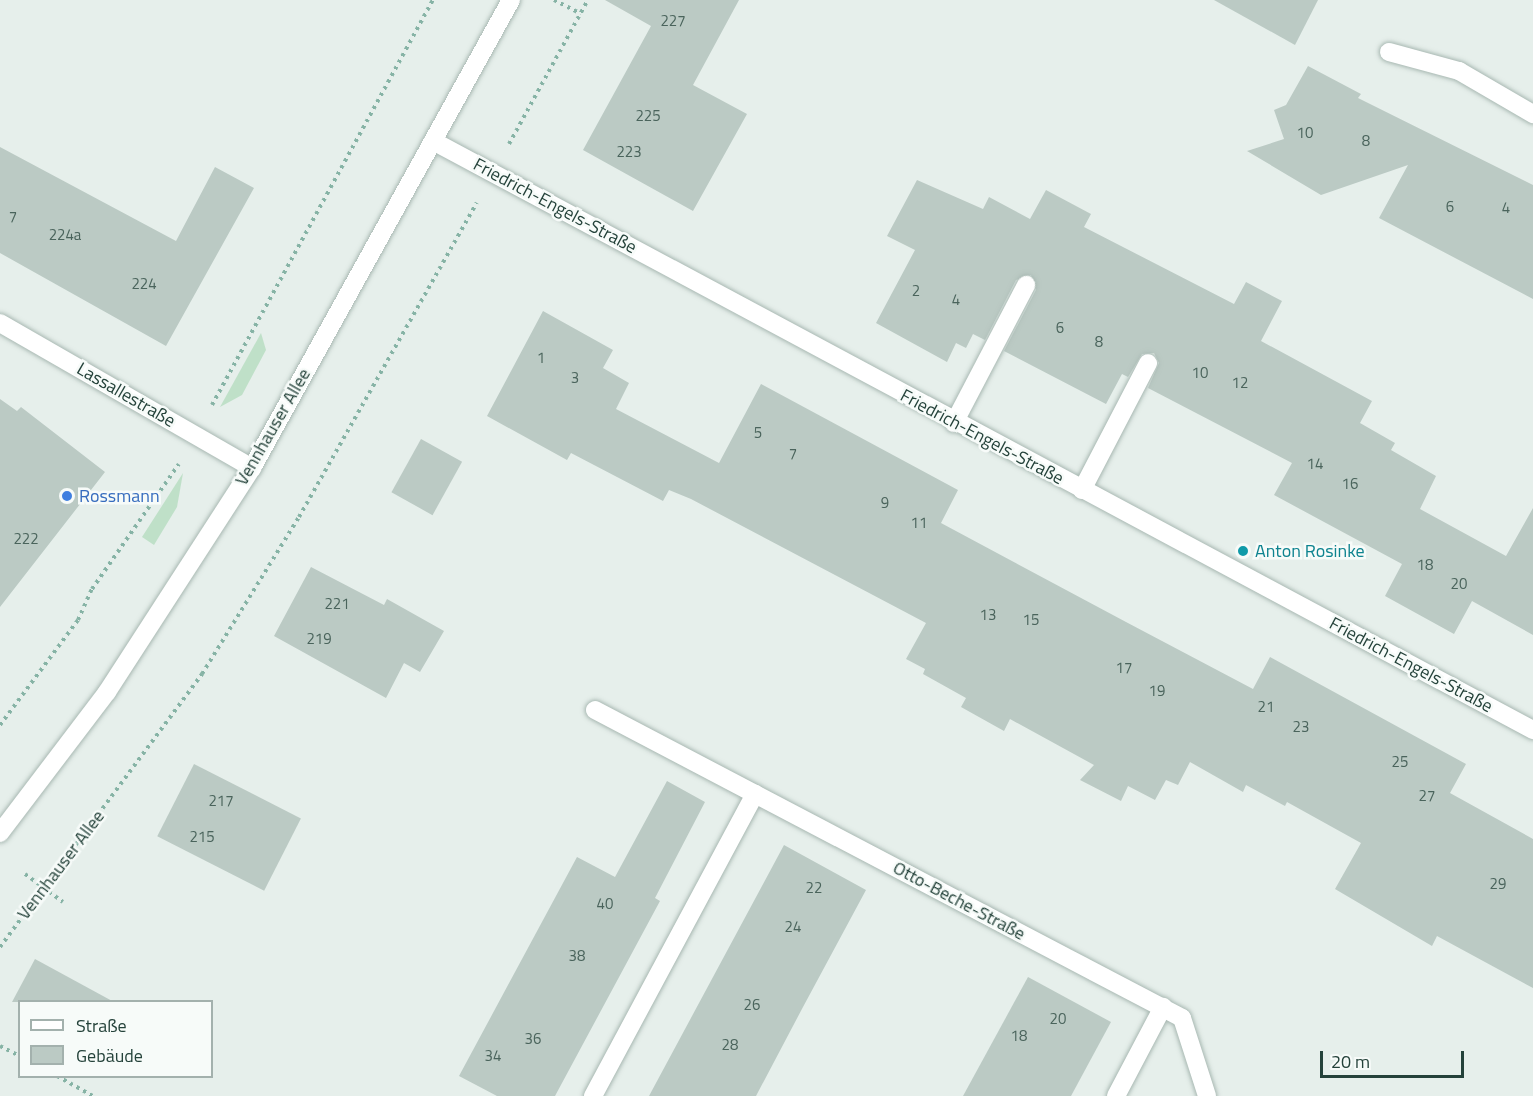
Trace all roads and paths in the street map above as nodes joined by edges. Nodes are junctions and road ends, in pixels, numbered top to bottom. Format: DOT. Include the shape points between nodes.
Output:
graph roads {
  1 [pos="433,0"];
  2 [pos="512,0"];
  3 [pos="554,0"];
  4 [pos="588,0"];
  5 [pos="581,14"];
  6 [pos="1389,52"];
  7 [pos="1533,114"];
  8 [pos="433,141"];
  9 [pos="506,150"];
  10 [pos="479,200"];
  11 [pos="1026,285"];
  12 [pos="0,323"];
  13 [pos="1148,363"];
  14 [pos="954,423"];
  15 [pos="195,435"];
  16 [pos="252,468"];
  17 [pos="1082,490"];
  18 [pos="595,710"];
  19 [pos="0,725"];
  20 [pos="1533,730"];
  21 [pos="755,794"];
  22 [pos="0,833"];
  23 [pos="25,873"];
  24 [pos="44,887"];
  25 [pos="63,902"];
  26 [pos="0,947"];
  27 [pos="1163,1007"];
  28 [pos="0,1046"];
  29 [pos="18,1055"];
  30 [pos="59,1078"];
  31 [pos="93,1096"];
  32 [pos="593,1096"];
  33 [pos="1116,1096"];
  34 [pos="1207,1096"];
  1 -- 15 [label="path"];
  2 -- 8 [label="street, Vennhauser Allee"];
  3 -- 5 [label="path"];
  4 -- 5 [label="path"];
  5 -- 9 [label="path"];
  6 -- 7 [label="street" via="1459,71"];
  8 -- 14 [label="street, Friedrich-Engels-Straße"];
  8 -- 16 [label="street, Vennhauser Allee"];
  10 -- 24 [label="path, Vennhauser Allee" via="299,517 202,674"];
  11 -- 14 [label="street"];
  12 -- 15 [label="street, Lassallestraße"];
  13 -- 17 [label="street"];
  14 -- 17 [label="street, Friedrich-Engels-Straße"];
  15 -- 16 [label="street, Lassallestraße"];
  15 -- 19 [label="path" via="159,498 92,589 78,620"];
  16 -- 22 [label="street, Vennhauser Allee" via="108,692"];
  17 -- 20 [label="street, Friedrich-Engels-Straße"];
  18 -- 21 [label="street, Otto-Beche-Straße"];
  21 -- 27 [label="street, Otto-Beche-Straße"];
  21 -- 32 [label="street"];
  23 -- 24 [label="path"];
  24 -- 25 [label="path"];
  24 -- 26 [label="path, Vennhauser Allee"];
  27 -- 33 [label="street"];
  27 -- 34 [label="street, Otto-Beche-Straße" via="1182,1018"];
  28 -- 29 [label="path"];
  30 -- 31 [label="path"];
}
